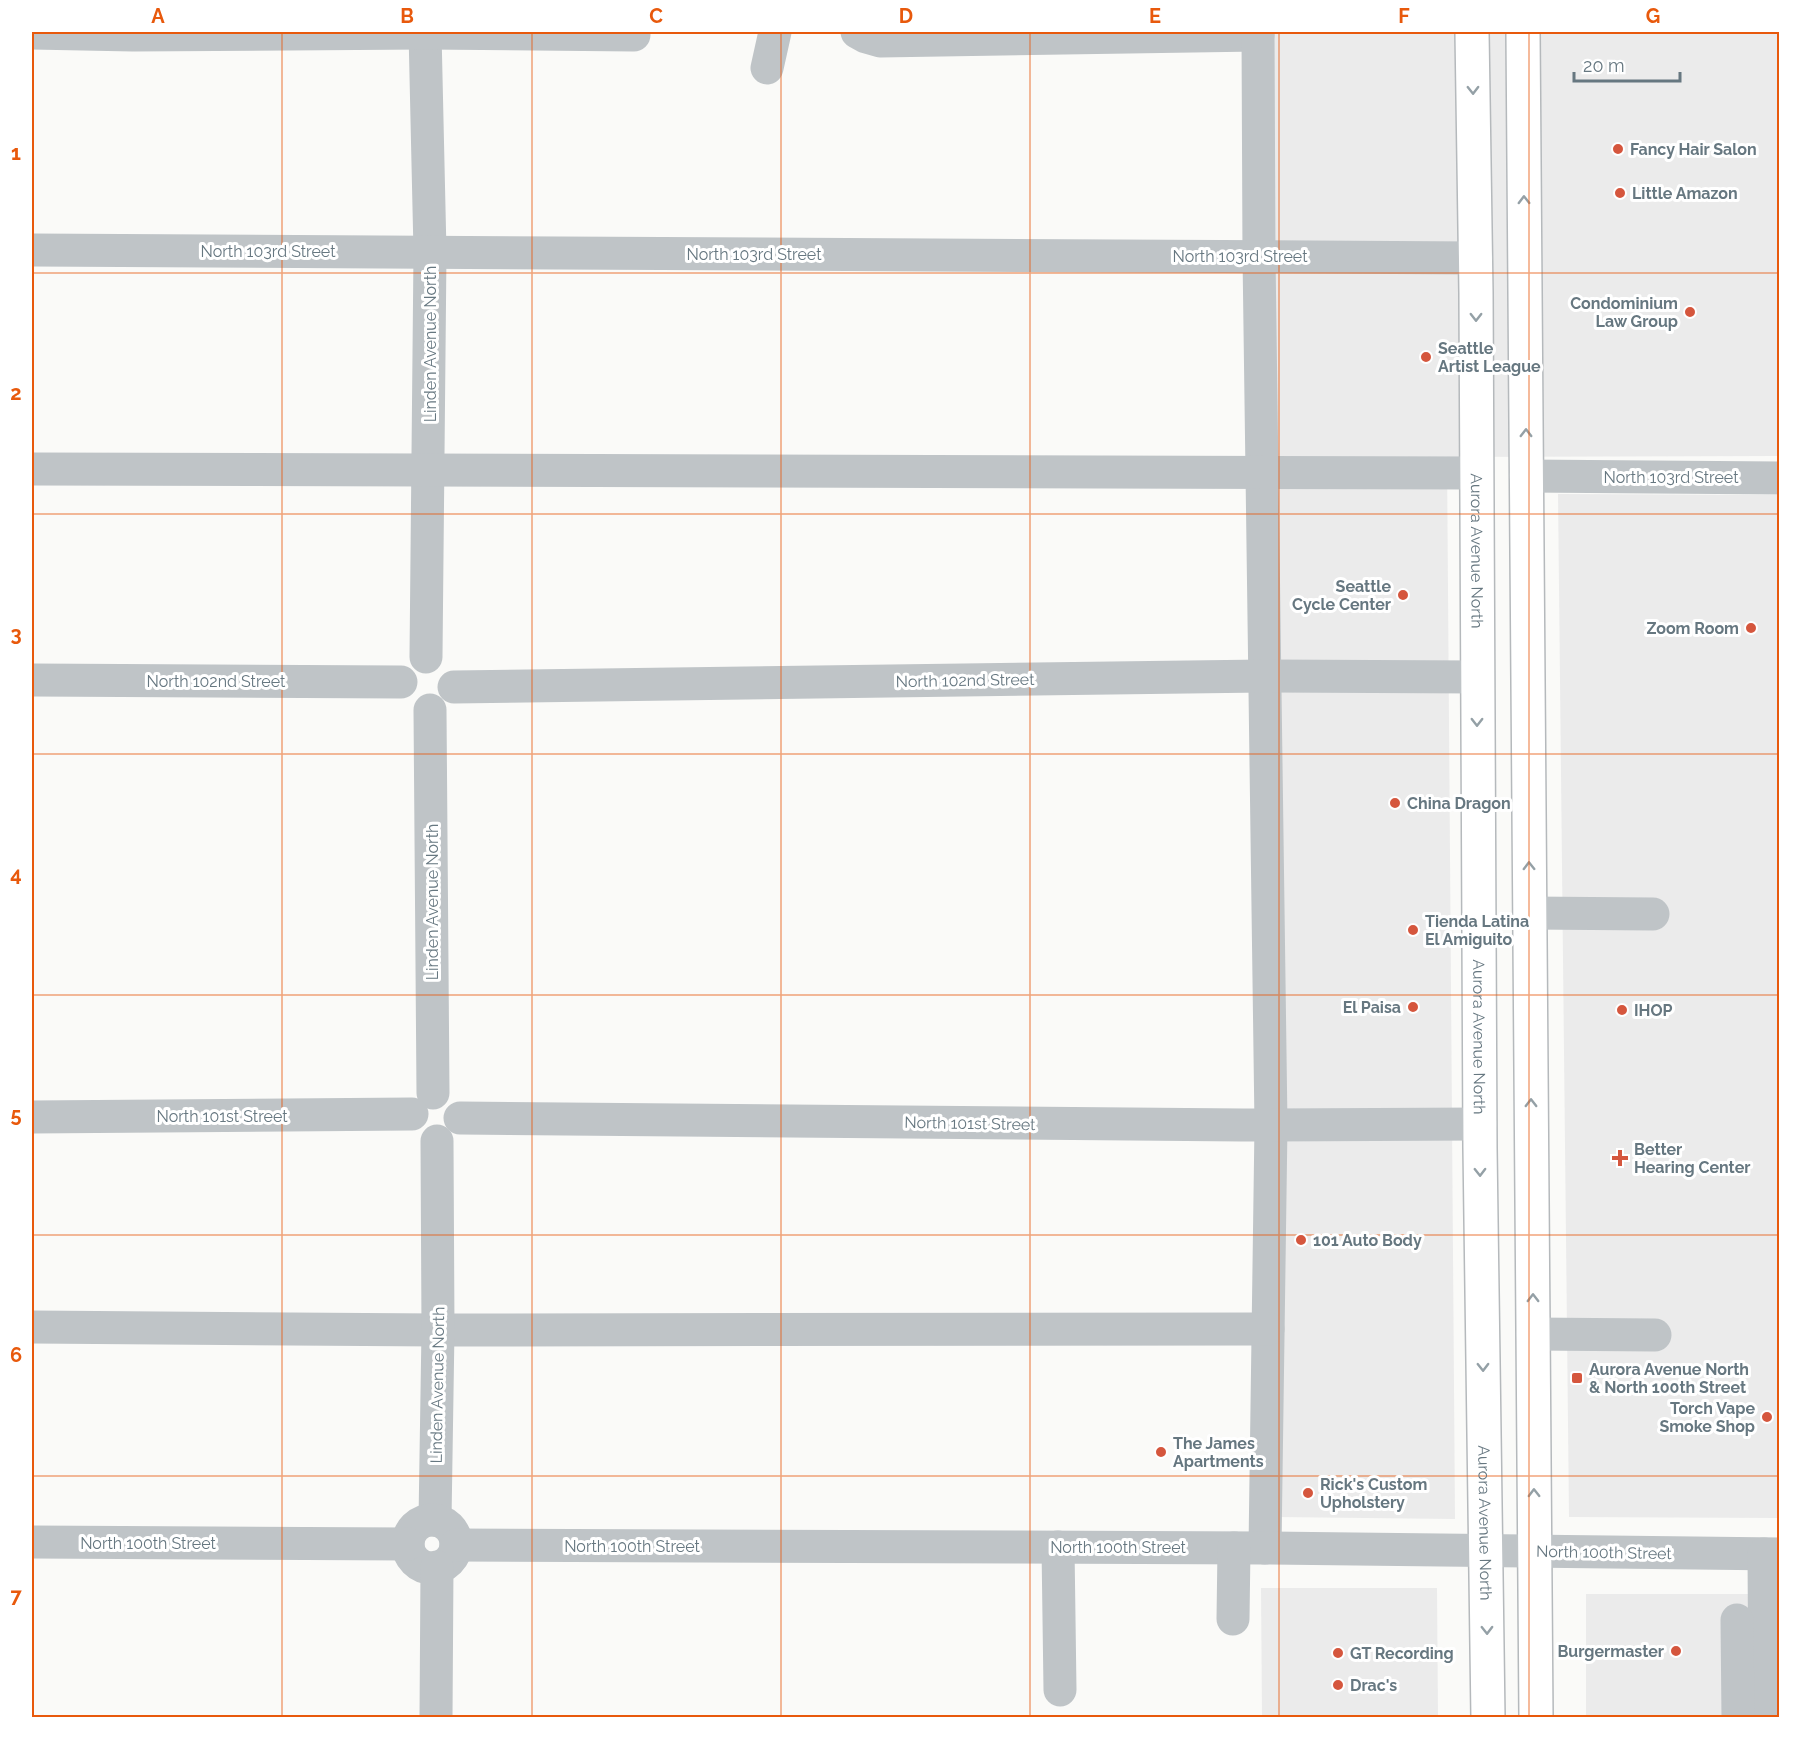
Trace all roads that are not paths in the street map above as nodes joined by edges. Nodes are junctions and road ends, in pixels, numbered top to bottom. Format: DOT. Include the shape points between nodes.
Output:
graph roads {
  1 [pos="425,32"];
  2 [pos="775,32"];
  3 [pos="857,32"];
  4 [pos="1472,32"];
  5 [pos="1522,32"];
  6 [pos="32,33"];
  7 [pos="1258,33"];
  8 [pos="634,34"];
  9 [pos="767,68"];
  10 [pos="32,250"];
  11 [pos="430,252"];
  12 [pos="1259,256"];
  13 [pos="1476,258"];
  14 [pos="32,469"];
  15 [pos="429,471"];
  16 [pos="1262,472"];
  17 [pos="1476,473"];
  18 [pos="1526,476"];
  19 [pos="1779,478"];
  20 [pos="426,657"];
  21 [pos="1264,676"];
  22 [pos="1477,677"];
  23 [pos="32,680"];
  24 [pos="401,682"];
  25 [pos="454,687"];
  26 [pos="430,710"];
  27 [pos="1530,913"];
  28 [pos="1653,914"];
  29 [pos="423,1104"];
  30 [pos="32,1117"];
  31 [pos="460,1118"];
  32 [pos="1480,1124"];
  33 [pos="1271,1125"];
  34 [pos="437,1141"];
  35 [pos="32,1327"];
  36 [pos="1268,1329"];
  37 [pos="438,1330"];
  38 [pos="1533,1334"];
  39 [pos="1655,1335"];
  40 [pos="435,1520"];
  41 [pos="32,1542"];
  42 [pos="408,1544"];
  43 [pos="1058,1547"];
  44 [pos="1249,1548"];
  45 [pos="1486,1550"];
  46 [pos="1535,1551"];
  47 [pos="1772,1554"];
  48 [pos="447,1556"];
  49 [pos="1233,1619"];
  50 [pos="1737,1620"];
  51 [pos="1060,1690"];
  52 [pos="436,1718"];
  53 [pos="1488,1718"];
  54 [pos="1536,1718"];
  55 [pos="1738,1718"];
  56 [pos="1765,1718"];
  1 -- 6 [label="street"];
  1 -- 8 [label="street"];
  1 -- 11 [label="street, Linden Avenue North"];
  2 -- 9 [label="street"];
  3 -- 7 [label="street" via="880,41"];
  4 -- 13 [label="highway, Aurora Avenue North, one-way"];
  18 -- 5 [label="highway, one-way"];
  7 -- 12 [label="street"];
  10 -- 11 [label="street, North 103rd Street"];
  11 -- 12 [label="street, North 103rd Street"];
  11 -- 15 [label="street, Linden Avenue North"];
  12 -- 13 [label="street, North 103rd Street"];
  12 -- 16 [label="street"];
  13 -- 17 [label="highway, Aurora Avenue North, one-way"];
  14 -- 15 [label="street"];
  15 -- 16 [label="street"];
  15 -- 20 [label="street, Linden Avenue North"];
  16 -- 17 [label="street"];
  16 -- 21 [label="street"];
  17 -- 22 [label="highway, Aurora Avenue North"];
  18 -- 19 [label="street, North 103rd Street"];
  27 -- 18 [label="highway, one-way"];
  20 -- 24 [label="street" via="409,664"];
  20 -- 25 [label="street" via="435,658 450,669"];
  21 -- 22 [label="street, North 102nd Street"];
  21 -- 25 [label="street, North 102nd Street"];
  21 -- 33 [label="street"];
  22 -- 32 [label="highway, Aurora Avenue North, one-way"];
  23 -- 24 [label="street, North 102nd Street"];
  24 -- 26 [label="street" via="407,702"];
  25 -- 26 [label="street" via="446,703"];
  26 -- 29 [label="street, Linden Avenue North"];
  27 -- 28 [label="street"];
  38 -- 27 [label="highway, one-way"];
  29 -- 30 [label="street, North 101st Street"];
  29 -- 31 [label="street" via="442,1094 455,1103"];
  29 -- 34 [label="street" via="412,1122 420,1135"];
  31 -- 33 [label="street, North 101st Street"];
  31 -- 34 [label="street" via="454,1133"];
  32 -- 33 [label="street, North 101st Street"];
  32 -- 45 [label="highway, Aurora Avenue North, one-way"];
  33 -- 36 [label="street"];
  34 -- 37 [label="street, Linden Avenue North"];
  35 -- 37 [label="street"];
  36 -- 37 [label="street"];
  36 -- 44 [label="street"];
  37 -- 40 [label="street, Linden Avenue North"];
  38 -- 39 [label="street"];
  46 -- 38 [label="highway, one-way"];
  40 -- 42 [label="street" via="415,1527"];
  40 -- 48 [label="street" via="451,1529"];
  41 -- 42 [label="street, North 100th Street"];
  42 -- 48 [label="street" via="422,1566"];
  43 -- 44 [label="street, North 100th Street"];
  43 -- 48 [label="street, North 100th Street"];
  43 -- 51 [label="street"];
  44 -- 45 [label="street, North 100th Street"];
  44 -- 49 [label="street"];
  45 -- 46 [label="street, North 100th Street"];
  45 -- 53 [label="highway, Aurora Avenue North, one-way"];
  46 -- 47 [label="street, North 100th Street"];
  46 -- 54 [label="highway"];
  47 -- 56 [label="street"];
  48 -- 52 [label="street"];
  50 -- 55 [label="street"];
}
